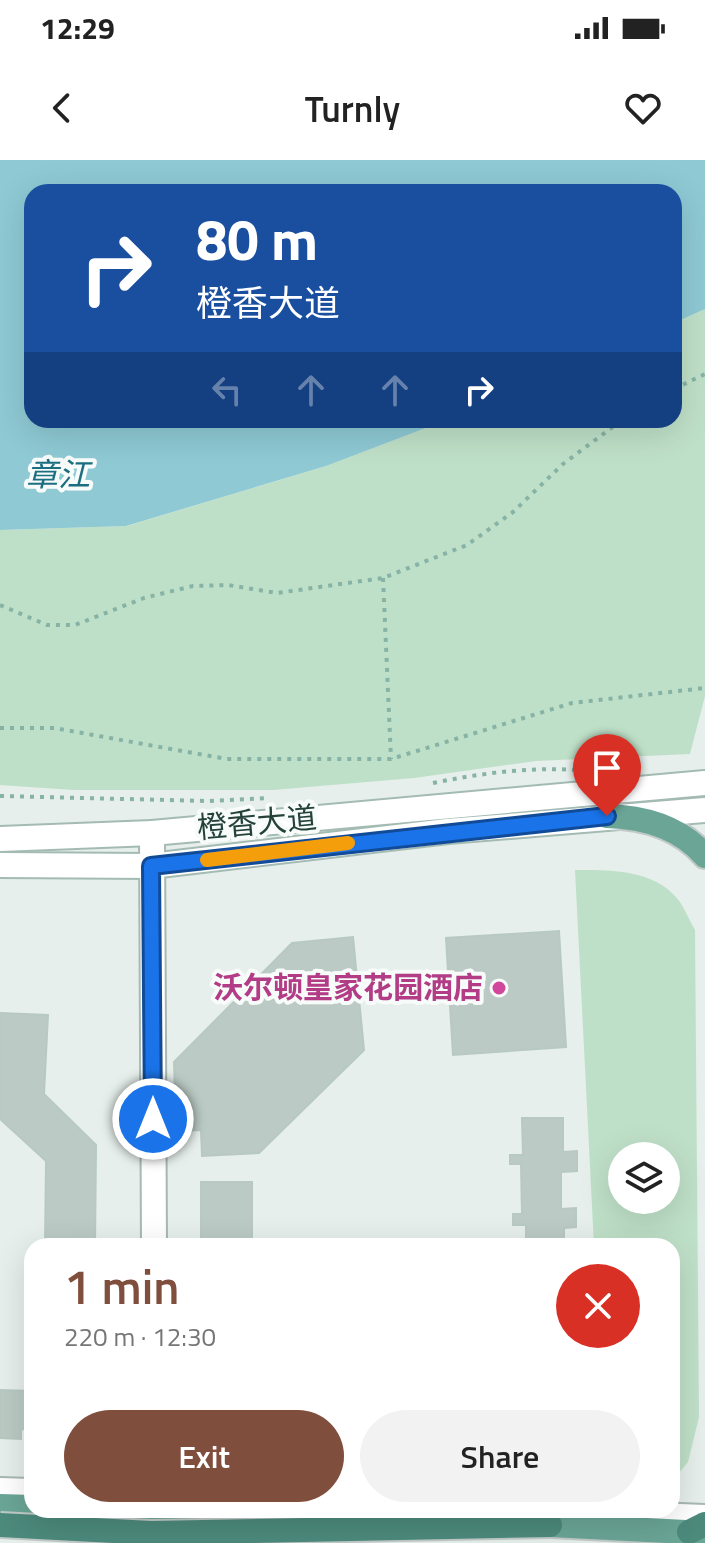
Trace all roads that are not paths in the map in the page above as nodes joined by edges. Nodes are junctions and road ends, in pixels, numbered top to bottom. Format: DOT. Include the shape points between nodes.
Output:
graph roads {
  1 [pos="705,783"];
  2 [pos="705,810"];
  3 [pos="607,816"];
  4 [pos="152,833"];
  5 [pos="0,839"];
  6 [pos="705,856"];
  7 [pos="0,865"];
  8 [pos="151,866"];
  9 [pos="154,1238"];
  10 [pos="0,1490"];
  11 [pos="24,1491"];
  12 [pos="705,1504"];
  13 [pos="0,1506"];
  14 [pos="24,1507"];
  15 [pos="156,1518"];
  16 [pos="517,1518"];
  17 [pos="563,1518"];
  18 [pos="696,1524"];
  19 [pos="0,1525"];
  20 [pos="157,1543"];
  1 -- 4 [label="main road, 橙香大道"];
  2 -- 3 [label="main road, 橙香大道"];
  3 -- 6 [label="main road" via="667,827"];
  3 -- 8 [label="main road, 橙香大道"];
  4 -- 5 [label="main road, 橙香大道"];
  4 -- 8 [label="main road"];
  7 -- 8 [label="main road, 橙香大道"];
  8 -- 9 [label="main road"];
  10 -- 11 [label="main road"];
  12 -- 18 [label="main road"];
  13 -- 14 [label="main road"];
  15 -- 20 [label="main road"];
  16 -- 19 [label="highway, bridge" via="151,1533"];
  17 -- 18 [label="main road"];
}
